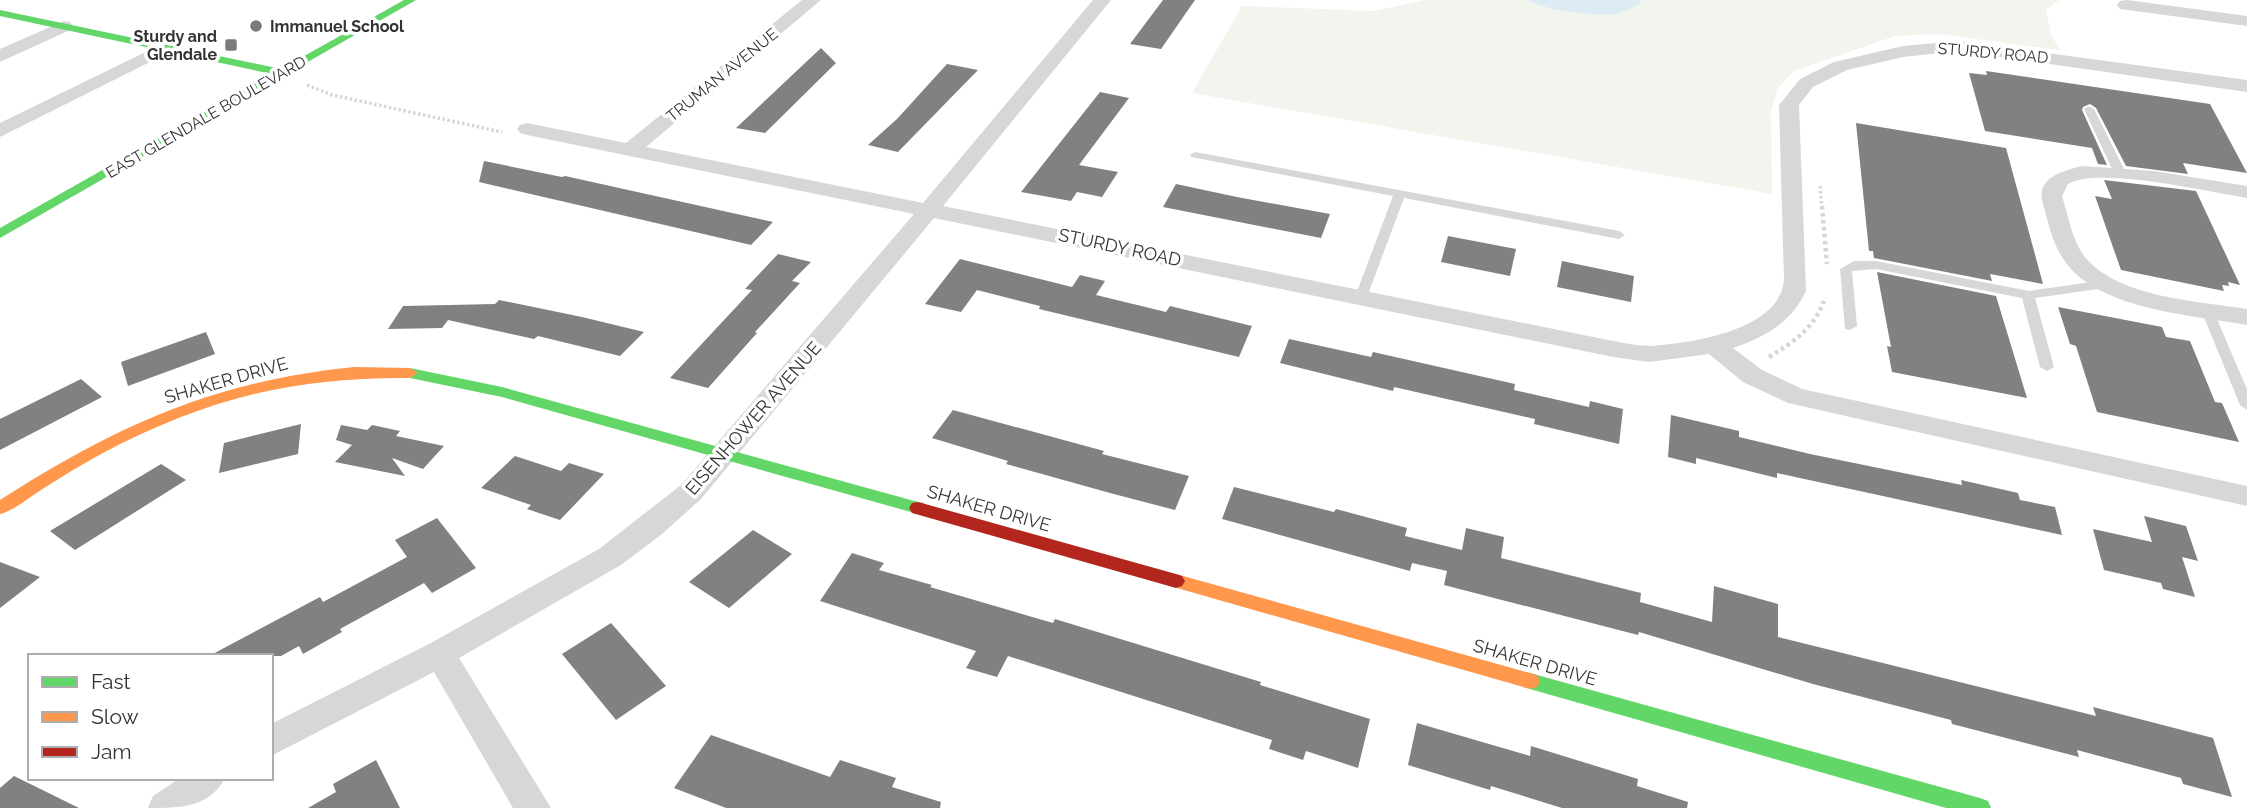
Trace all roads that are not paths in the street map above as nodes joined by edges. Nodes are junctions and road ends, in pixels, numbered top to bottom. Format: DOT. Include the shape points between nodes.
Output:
graph roads {
  1 [pos="411,0"];
  2 [pos="812,0"];
  3 [pos="1102,0"];
  4 [pos="2126,5"];
  5 [pos="0,13"];
  6 [pos="2247,21"];
  7 [pos="64,26"];
  8 [pos="164,48"];
  9 [pos="0,56"];
  10 [pos="277,76"];
  11 [pos="2247,86"];
  12 [pos="2090,109"];
  13 [pos="527,129"];
  14 [pos="0,131"];
  15 [pos="631,149"];
  16 [pos="1195,155"];
  17 [pos="2120,173"];
  18 [pos="2247,192"];
  19 [pos="1400,194"];
  20 [pos="930,208"];
  21 [pos="0,234"];
  22 [pos="1619,235"];
  23 [pos="2105,284"];
  24 [pos="2029,295"];
  25 [pos="1361,297"];
  26 [pos="2207,310"];
  27 [pos="2247,317"];
  28 [pos="1850,326"];
  29 [pos="1714,345"];
  30 [pos="2047,367"];
  31 [pos="2247,405"];
  32 [pos="725,454"];
  33 [pos="2247,496"];
  34 [pos="0,508"];
  35 [pos="440,653"];
  36 [pos="273,740"];
  37 [pos="205,780"];
  38 [pos="166,808"];
  39 [pos="533,808"];
  40 [pos="1980,808"];
  1 -- 10 [label="street, EAST GLENDALE BOULEVARD"];
  2 -- 15 [label="street, TRUMAN AVENUE"];
  3 -- 20 [label="street, EISENHOWER AVENUE"];
  4 -- 6 [label="street"];
  5 -- 7 [label="street"];
  7 -- 8 [label="street"];
  7 -- 9 [label="street"];
  8 -- 10 [label="street"];
  8 -- 14 [label="street"];
  10 -- 21 [label="street, EAST GLENDALE BOULEVARD"];
  11 -- 29 [label="street, STURDY ROAD" via="1958,47 1903,51 1811,79 1788,105 1794,291 1763,326"];
  12 -- 17 [label="lane"];
  13 -- 15 [label="street, STURDY ROAD"];
  15 -- 20 [label="street, STURDY ROAD"];
  16 -- 19 [label="lane"];
  17 -- 18 [label="street"];
  17 -- 23 [label="street" via="2069,175 2058,181 2051,196 2069,251"];
  19 -- 22 [label="lane"];
  19 -- 25 [label="lane"];
  20 -- 25 [label="street, STURDY ROAD"];
  20 -- 32 [label="street, EISENHOWER AVENUE"];
  23 -- 24 [label="lane"];
  23 -- 26 [label="street"];
  24 -- 28 [label="lane" via="1877,265 1854,265 1846,268"];
  24 -- 30 [label="lane"];
  25 -- 29 [label="street, STURDY ROAD" via="1631,352 1668,353"];
  26 -- 27 [label="street"];
  26 -- 31 [label="lane"];
  29 -- 33 [label="street" via="1765,385 1797,397"];
  32 -- 34 [label="street, SHAKER DRIVE" via="464,381 415,373 355,372 239,392 167,416 96,449"];
  32 -- 35 [label="street, EISENHOWER AVENUE" via="691,492 610,557"];
  32 -- 40 [label="street, SHAKER DRIVE"];
  35 -- 36 [label="street, EISENHOWER AVENUE"];
  35 -- 39 [label="street"];
  37 -- 38 [label="street"];
}
